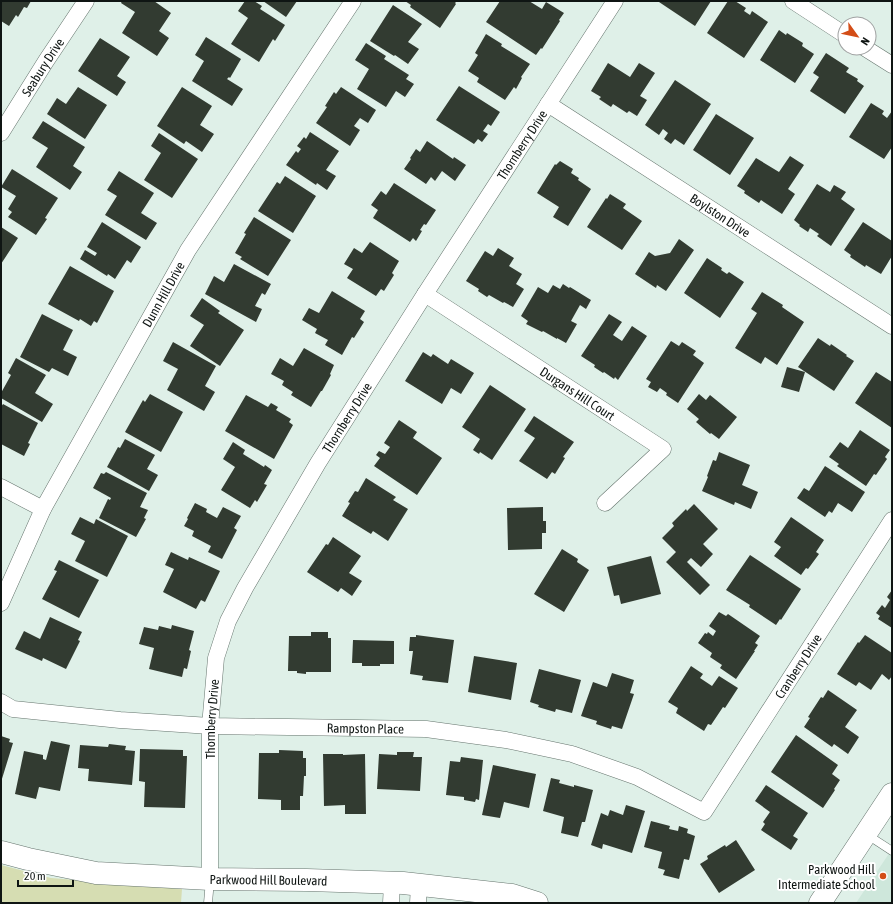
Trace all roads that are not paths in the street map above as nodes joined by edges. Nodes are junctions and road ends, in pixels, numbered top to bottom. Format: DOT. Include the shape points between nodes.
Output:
graph roads {
  1 [pos="86,1"];
  2 [pos="353,1"];
  3 [pos="615,1"];
  4 [pos="793,1"];
  5 [pos="837,30"];
  6 [pos="877,56"];
  7 [pos="892,65"];
  8 [pos="548,104"];
  9 [pos="1,133"];
  10 [pos="425,294"];
  11 [pos="892,326"];
  12 [pos="1,487"];
  13 [pos="605,503"];
  14 [pos="43,509"];
  15 [pos="892,520"];
  16 [pos="1,603"];
  17 [pos="7,706"];
  18 [pos="210,726"];
  19 [pos="892,794"];
  20 [pos="704,812"];
  21 [pos="866,834"];
  22 [pos="892,850"];
  23 [pos="1,852"];
  24 [pos="210,879"];
  25 [pos="392,893"];
  26 [pos="418,894"];
  27 [pos="208,903"];
  28 [pos="538,903"];
  29 [pos="820,903"];
  1 -- 9 [label="street, Seabury Drive"];
  2 -- 14 [label="street, Dunn Hill Drive" via="188,250"];
  3 -- 8 [label="street, Thornberry Drive"];
  4 -- 5 [label="street"];
  6 -- 7 [label="street"];
  8 -- 10 [label="street, Thornberry Drive"];
  8 -- 11 [label="street, Boylston Drive"];
  10 -- 13 [label="street, Durgans Hill Court" via="663,449"];
  10 -- 18 [label="street, Thornberry Drive" via="318,463 228,621 216,658"];
  12 -- 14 [label="street"];
  14 -- 16 [label="street, Dunn Hill Drive"];
  15 -- 20 [label="street, Cranberry Drive"];
  17 -- 18 [label="street, Rampston Place" via="120,720"];
  18 -- 20 [label="street, Rampston Place" via="426,729 506,740 572,754 637,777"];
  18 -- 24 [label="street, Thornberry Drive"];
  19 -- 21 [label="street"];
  21 -- 22 [label="lane"];
  21 -- 29 [label="street"];
  23 -- 24 [label="street, Parkwood Hill Boulevard" via="96,873"];
  24 -- 25 [label="street, Parkwood Hill Boulevard" via="307,880"];
  24 -- 27 [label="lane"];
  25 -- 26 [label="street, Parkwood Hill Boulevard"];
  26 -- 28 [label="street, Parkwood Hill Boulevard" via="512,895"];
}
